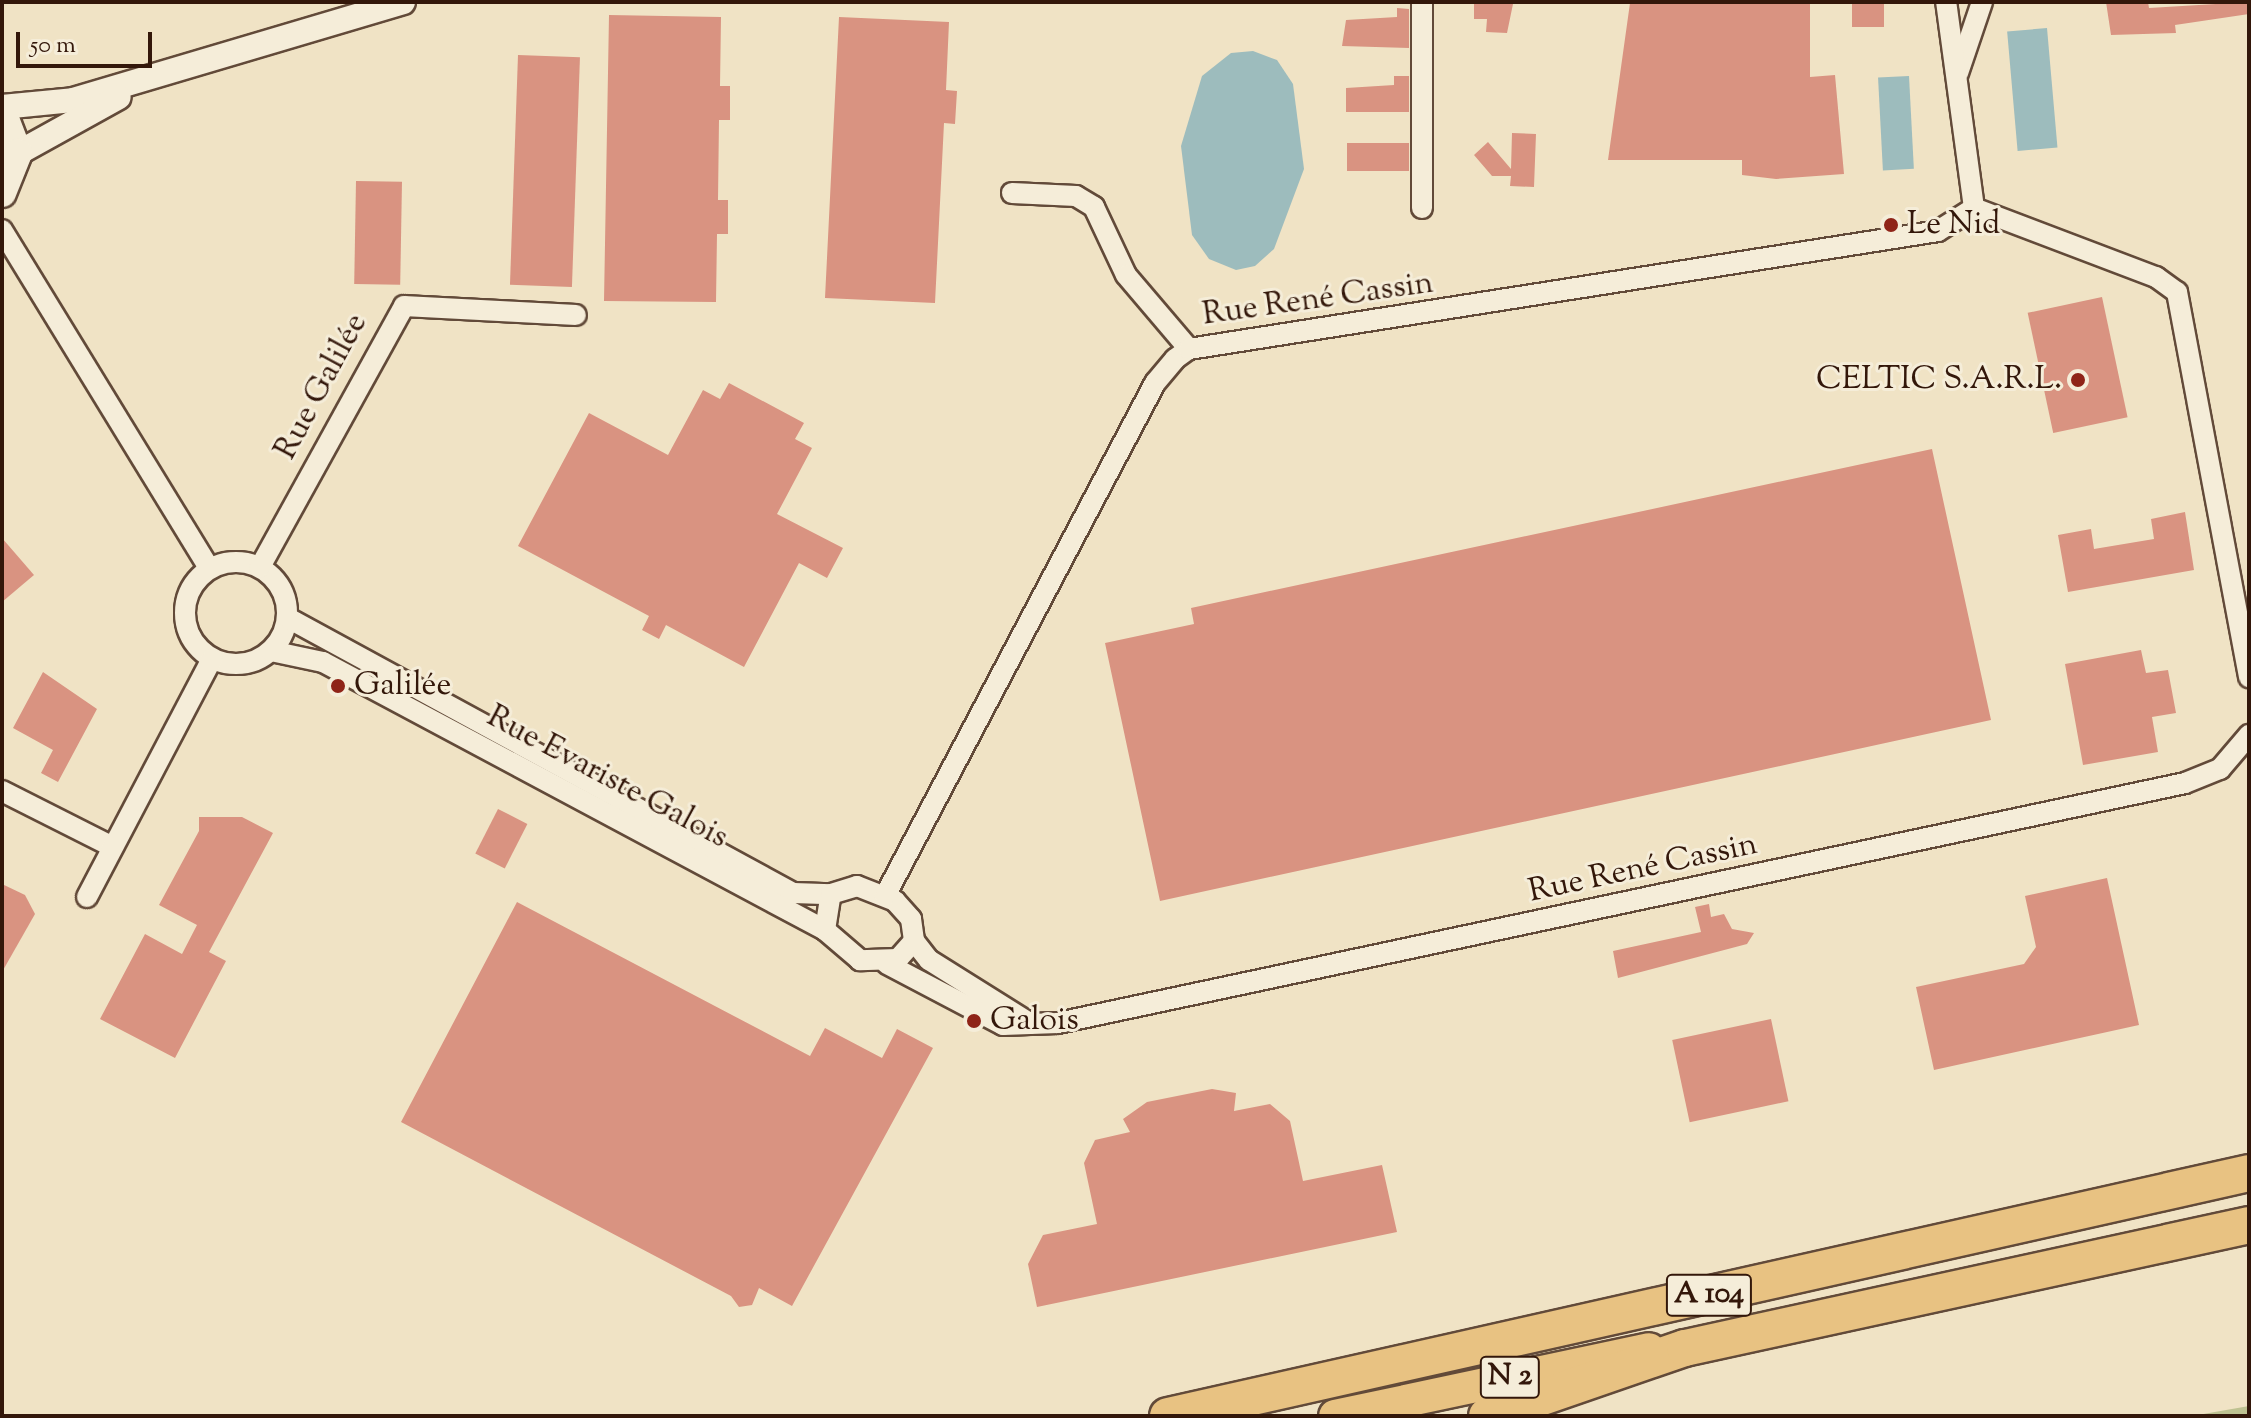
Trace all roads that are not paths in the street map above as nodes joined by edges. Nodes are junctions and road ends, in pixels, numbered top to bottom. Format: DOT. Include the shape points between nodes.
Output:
graph roads {
  1 [pos="403,2"];
  2 [pos="1422,2"];
  3 [pos="1946,2"];
  4 [pos="1982,2"];
  5 [pos="163,73"];
  6 [pos="1958,73"];
  7 [pos="2,109"];
  8 [pos="18,153"];
  9 [pos="2,193"];
  10 [pos="1012,193"];
  11 [pos="1422,208"];
  12 [pos="1974,208"];
  13 [pos="2,230"];
  14 [pos="576,315"];
  15 [pos="1189,349"];
  16 [pos="260,567"];
  17 [pos="209,568"];
  18 [pos="288,618"];
  19 [pos="271,651"];
  20 [pos="212,659"];
  21 [pos="2249,677"];
  22 [pos="2249,735"];
  23 [pos="2,791"];
  24 [pos="113,847"];
  25 [pos="831,894"];
  26 [pos="885,896"];
  27 [pos="87,897"];
  28 [pos="825,930"];
  29 [pos="914,941"];
  30 [pos="887,964"];
  31 [pos="1031,1024"];
  32 [pos="2249,1173"];
  33 [pos="2249,1225"];
  34 [pos="1685,1348"];
  35 [pos="1168,1416"];
  36 [pos="1335,1416"];
  37 [pos="1487,1416"];
  1 -- 5 [label="street"];
  2 -- 11 [label="street"];
  3 -- 6 [label="street"];
  4 -- 6 [label="street"];
  5 -- 7 [label="street" via="73,100"];
  5 -- 8 [label="street"];
  6 -- 12 [label="street"];
  7 -- 8 [label="main road"];
  8 -- 9 [label="main road"];
  10 -- 15 [label="street" via="1076,196 1094,207 1126,275"];
  12 -- 15 [label="street, Rue René Cassin" via="1918,238"];
  12 -- 21 [label="street" via="2156,277 2177,292"];
  13 -- 17 [label="street"];
  14 -- 16 [label="street, Rue Galilée" via="404,306"];
  15 -- 26 [label="street, Rue René Cassin" via="1155,383"];
  16 -- 17 [label="street" via="234,561"];
  16 -- 18 [label="street" via="282,588"];
  17 -- 20 [label="street" via="184,607 190,637"];
  18 -- 19 [label="street"];
  18 -- 25 [label="street, Rue Evariste Galois" via="793,893"];
  19 -- 20 [label="street" via="243,664"];
  19 -- 28 [label="street, Rue Evariste Galois" via="323,662"];
  20 -- 24 [label="street"];
  22 -- 31 [label="street, Rue René Cassin" via="2220,769 2185,783 1201,995"];
  23 -- 24 [label="street"];
  24 -- 27 [label="street"];
  25 -- 26 [label="street, Rue Evariste Galois" via="857,886"];
  25 -- 28 [label="street"];
  26 -- 29 [label="street" via="905,910"];
  28 -- 30 [label="street, Rue Evariste Galois" via="860,960"];
  29 -- 30 [label="street"];
  29 -- 31 [label="street" via="929,960"];
  30 -- 31 [label="street, Rue Evariste Galois" via="1003,1025"];
  32 -- 35 [label="highway, A 104"];
  33 -- 34 [label="highway, A 104"];
  34 -- 36 [label="highway, N 2" via="1637,1349"];
  34 -- 37 [label="highway, A 104"];
}
